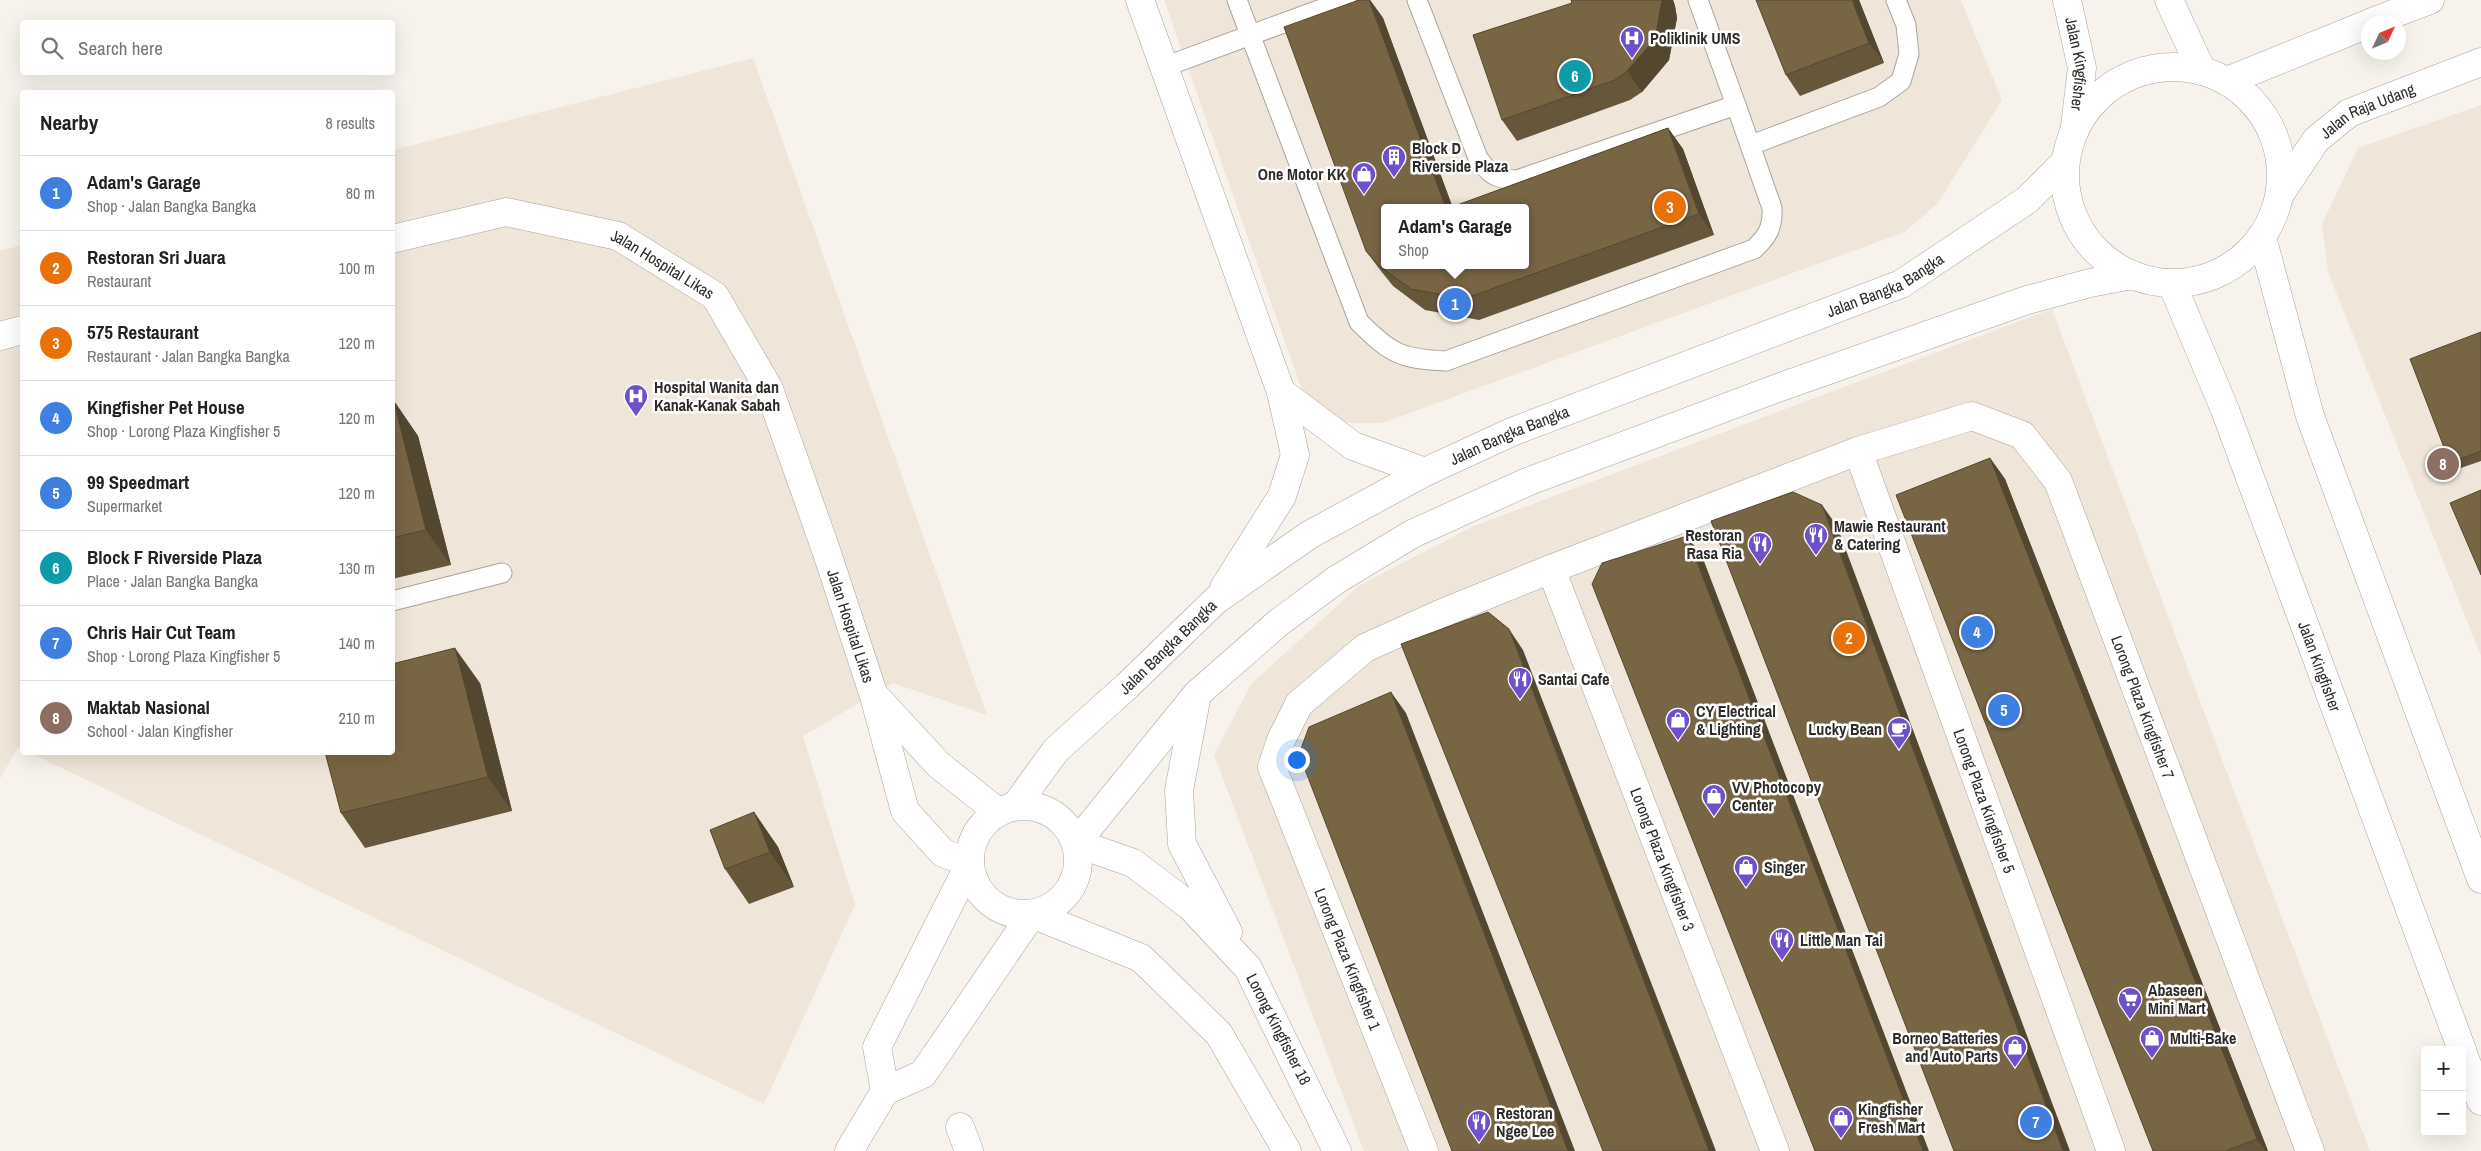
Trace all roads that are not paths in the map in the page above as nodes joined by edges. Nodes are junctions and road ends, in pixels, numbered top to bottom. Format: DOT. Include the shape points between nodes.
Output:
graph roads {
  1 [pos="1140,0"];
  2 [pos="1237,0"];
  3 [pos="1346,0"];
  4 [pos="1417,0"];
  5 [pos="1698,0"];
  6 [pos="1896,0"];
  7 [pos="2067,0"];
  8 [pos="2169,0"];
  9 [pos="2430,0"];
  10 [pos="2391,15"];
  11 [pos="2361,27"];
  12 [pos="1250,35"];
  13 [pos="2481,62"];
  14 [pos="1164,68"];
  15 [pos="2202,70"];
  16 [pos="2227,81"];
  17 [pos="1736,104"];
  18 [pos="2075,128"];
  19 [pos="1751,146"];
  20 [pos="2065,162"];
  21 [pos="2280,194"];
  22 [pos="2262,237"];
  23 [pos="395,239"];
  24 [pos="2133,275"];
  25 [pos="2172,284"];
  26 [pos="20,331"];
  27 [pos="0,336"];
  28 [pos="1281,392"];
  29 [pos="1858,451"];
  30 [pos="1425,472"];
  31 [pos="1550,569"];
  32 [pos="502,573"];
  33 [pos="395,600"];
  34 [pos="1216,600"];
  35 [pos="1197,694"];
  36 [pos="874,696"];
  37 [pos="1272,767"];
  38 [pos="1007,809"];
  39 [pos="1076,843"];
  40 [pos="970,862"];
  41 [pos="2481,879"];
  42 [pos="1032,914"];
  43 [pos="1248,968"];
  44 [pos="2461,1046"];
  45 [pos="2466,1061"];
  46 [pos="885,1091"];
  47 [pos="2481,1101"];
  48 [pos="849,1151"];
  49 [pos="1288,1151"];
  50 [pos="1337,1151"];
  51 [pos="1424,1151"];
  52 [pos="1775,1151"];
  53 [pos="2111,1151"];
  54 [pos="2310,1151"];
  1 -- 14 [label="street"];
  2 -- 12 [label="lane"];
  3 -- 12 [label="lane"];
  4 -- 17 [label="lane" via="1478,158 1487,171 1500,179 1517,180"];
  5 -- 17 [label="lane"];
  6 -- 19 [label="lane" via="1906,24 1909,54 1901,81 1879,97"];
  7 -- 18 [label="street, Jalan Kingfisher" via="2082,68"];
  8 -- 15 [label="street"];
  9 -- 10 [label="street"];
  11 -- 16 [label="street"];
  12 -- 14 [label="lane"];
  12 -- 19 [label="lane" via="1359,322 1383,346 1414,360 1446,361 1754,249 1765,239 1773,223 1772,208"];
  13 -- 21 [label="street, Jalan Raja Udang" via="2349,113 2316,140"];
  14 -- 28 [label="street"];
  15 -- 16 [label="street"];
  15 -- 18 [label="street" via="2164,67 2128,76 2097,97"];
  16 -- 21 [label="street" via="2253,102 2271,129 2280,161"];
  17 -- 19 [label="lane"];
  18 -- 20 [label="street"];
  20 -- 24 [label="street" via="2067,199 2081,232 2105,259"];
  20 -- 30 [label="street, Jalan Bangka Bangka" via="2027,200 1902,284 1514,431"];
  21 -- 22 [label="street" via="2274,216"];
  22 -- 25 [label="street" via="2238,262 2207,278"];
  22 -- 41 [label="street" via="2310,416"];
  23 -- 36 [label="street, Jalan Hospital Likas" via="506,212 618,236 716,296 769,389"];
  24 -- 25 [label="street"];
  24 -- 35 [label="street" via="2027,300 1775,389 1518,486 1412,534 1336,580 1278,623"];
  25 -- 44 [label="street, Jalan Kingfisher" via="2228,420"];
  26 -- 27 [label="street"];
  28 -- 30 [label="street" via="1353,446"];
  28 -- 34 [label="street" via="1295,455 1282,496"];
  29 -- 31 [label="street, Lorong Plaza Kingfisher 7"];
  29 -- 53 [label="street, Lorong Plaza Kingfisher 5"];
  29 -- 54 [label="street, Lorong Plaza Kingfisher 7" via="1972,416 2022,435 2058,481"];
  30 -- 34 [label="street, Jalan Bangka Bangka" via="1309,535"];
  31 -- 37 [label="street, Lorong Plaza Kingfisher 7" via="1365,648 1299,704"];
  31 -- 52 [label="street, Lorong Plaza Kingfisher 3"];
  32 -- 33 [label="lane"];
  34 -- 38 [label="street, Jalan Bangka Bangka" via="1056,750"];
  35 -- 39 [label="street"];
  35 -- 43 [label="street" via="1179,790 1182,844"];
  36 -- 38 [label="street" via="939,765"];
  36 -- 40 [label="street, Jalan Hospital Likas" via="905,811 943,853"];
  37 -- 51 [label="street, Lorong Plaza Kingfisher 1"];
  38 -- 39 [label="street" via="1032,806 1053,814 1070,829"];
  38 -- 40 [label="street" via="986,821 977,833 971,847"];
  39 -- 42 [label="street" via="1079,862 1077,877 1070,891 1046,910"];
  39 -- 43 [label="street, Lorong Kingfisher 18" via="1133,863 1190,906"];
  40 -- 42 [label="street" via="978,888 987,900 1012,913"];
  40 -- 46 [label="street" via="877,1047"];
  42 -- 46 [label="street" via="923,1074"];
  42 -- 49 [label="street" via="1141,958 1219,1034"];
  43 -- 50 [label="street, Lorong Kingfisher 18"];
  45 -- 47 [label="street, Jalan Kingfisher"];
  46 -- 48 [label="street"];
}
